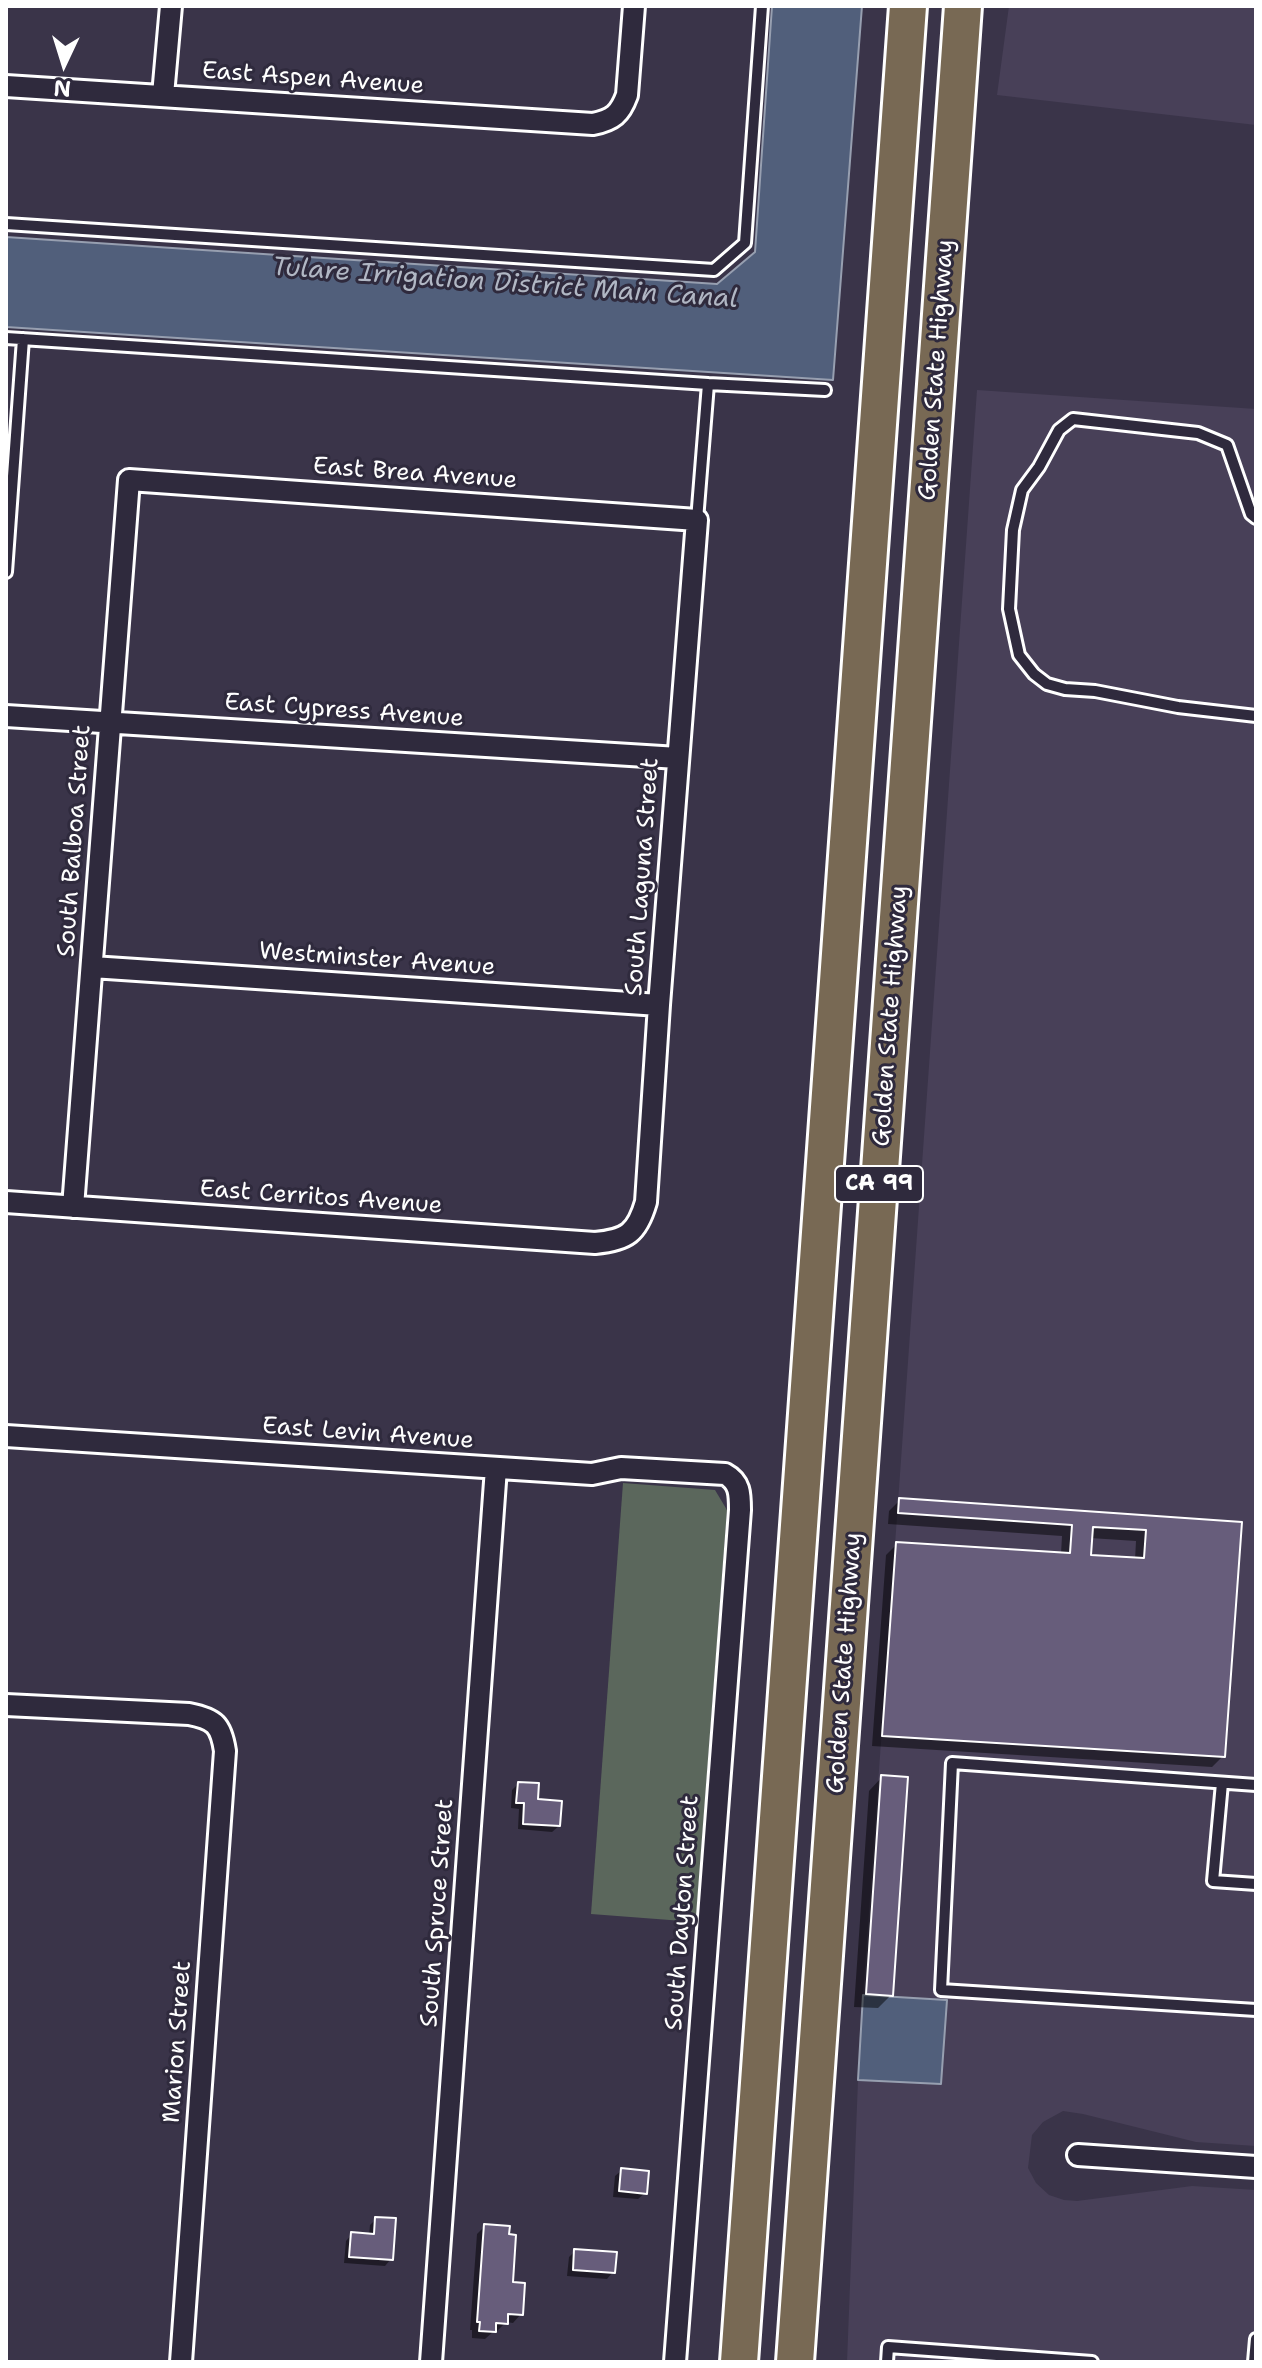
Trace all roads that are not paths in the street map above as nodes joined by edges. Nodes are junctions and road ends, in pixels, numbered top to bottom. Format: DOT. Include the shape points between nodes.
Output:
graph roads {
  1 [pos="171,6"];
  2 [pos="634,6"];
  3 [pos="762,6"];
  4 [pos="908,6"];
  5 [pos="963,6"];
  6 [pos="6,86"];
  7 [pos="163,95"];
  8 [pos="6,224"];
  9 [pos="6,338"];
  10 [pos="23,339"];
  11 [pos="708,384"];
  12 [pos="825,390"];
  13 [pos="129,480"];
  14 [pos="1256,518"];
  15 [pos="697,520"];
  16 [pos="6,572"];
  17 [pos="6,716"];
  18 [pos="1256,716"];
  19 [pos="111,722"];
  20 [pos="678,758"];
  21 [pos="92,967"];
  22 [pos="659,1005"];
  23 [pos="6,1202"];
  24 [pos="73,1207"];
  25 [pos="630,1234"];
  26 [pos="6,1436"];
  27 [pos="496,1468"];
  28 [pos="725,1474"];
  29 [pos="6,1705"];
  30 [pos="1222,1783"];
  31 [pos="1256,1785"];
  32 [pos="1256,1884"];
  33 [pos="1256,2010"];
  34 [pos="1078,2155"];
  35 [pos="1256,2167"];
  36 [pos="1256,2339"];
  37 [pos="960,2357"];
  38 [pos="181,2362"];
  39 [pos="431,2362"];
  40 [pos="675,2362"];
  41 [pos="739,2362"];
  42 [pos="795,2362"];
  43 [pos="887,2362"];
  44 [pos="1092,2362"];
  45 [pos="1254,2362"];
  1 -- 7 [label="street"];
  2 -- 7 [label="street, East Aspen Avenue" via="623,108 615,118 593,124"];
  3 -- 8 [label="lane" via="745,243 714,270"];
  4 -- 41 [label="highway, CA 99"];
  5 -- 42 [label="highway, Golden State Highway / CA 99"];
  6 -- 7 [label="street, East Aspen Avenue"];
  9 -- 10 [label="lane"];
  10 -- 11 [label="lane"];
  10 -- 16 [label="lane"];
  11 -- 12 [label="lane"];
  11 -- 15 [label="lane"];
  13 -- 15 [label="street, East Brea Avenue"];
  13 -- 19 [label="street, South Balboa Street"];
  14 -- 18 [label="lane" via="1227,445 1198,433 1073,419 1059,430 1022,490 1013,530 1009,609 1019,655 1047,684"];
  15 -- 20 [label="street, South Laguna Street"];
  17 -- 19 [label="street, East Cypress Avenue"];
  19 -- 20 [label="street, East Cypress Avenue"];
  19 -- 21 [label="street, South Balboa Street"];
  20 -- 22 [label="street, South Laguna Street"];
  21 -- 22 [label="street, Westminster Avenue"];
  21 -- 24 [label="street, South Balboa Street"];
  22 -- 25 [label="street, South Laguna Street" via="646,1202"];
  23 -- 24 [label="street, East Cerritos Avenue"];
  24 -- 25 [label="street, East Cerritos Avenue" via="595,1243"];
  26 -- 27 [label="street, East Levin Avenue"];
  27 -- 28 [label="street, East Levin Avenue"];
  27 -- 39 [label="street, South Spruce Street"];
  28 -- 40 [label="street, South Dayton Street" via="738,1486 740,1510"];
  29 -- 38 [label="street, Marion Street" via="189,1714 219,1726 225,1751"];
  30 -- 31 [label="lane"];
  30 -- 32 [label="lane" via="1213,1881"];
  30 -- 33 [label="lane" via="952,1763 941,1990"];
  34 -- 35 [label="street"];
  36 -- 45 [label="lane"];
  37 -- 43 [label="lane" via="888,2347"];
  37 -- 44 [label="lane"];
}
